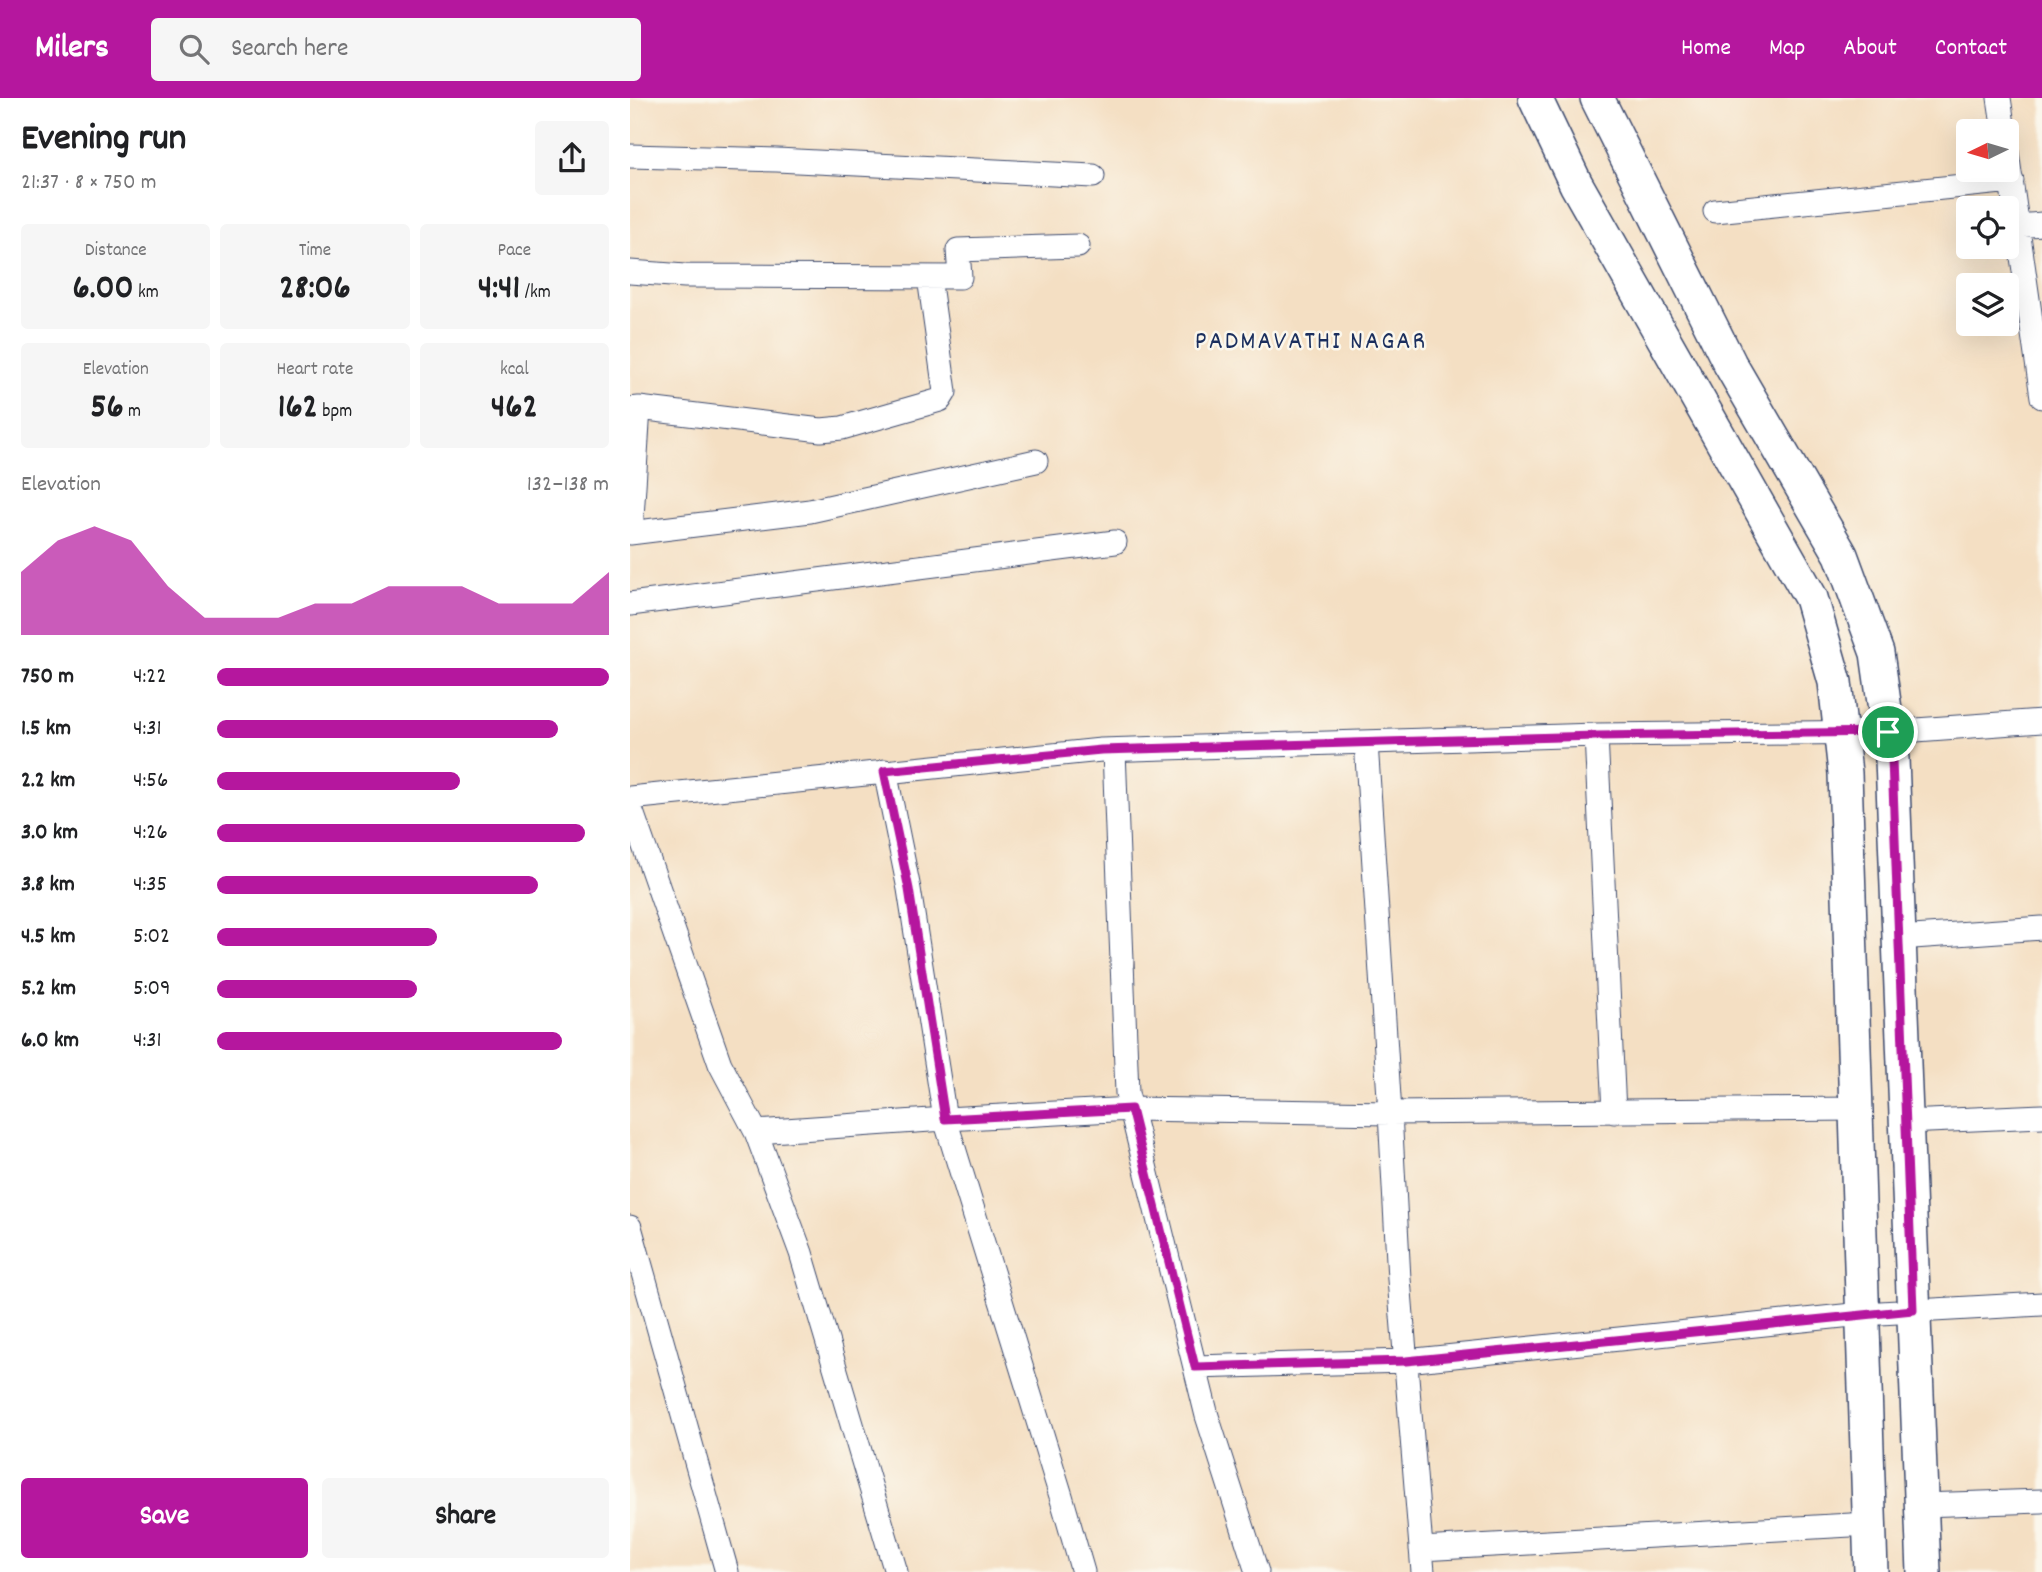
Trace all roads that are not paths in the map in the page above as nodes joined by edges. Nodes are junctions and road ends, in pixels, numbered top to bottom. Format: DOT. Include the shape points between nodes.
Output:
graph roads {
  1 [pos="1535,98"];
  2 [pos="1597,98"];
  3 [pos="1999,98"];
  4 [pos="2002,119"];
  5 [pos="630,156"];
  6 [pos="1093,176"];
  7 [pos="2002,182"];
  8 [pos="1716,211"];
  9 [pos="2042,224"];
  10 [pos="2019,226"];
  11 [pos="2019,233"];
  12 [pos="1078,246"];
  13 [pos="630,272"];
  14 [pos="929,277"];
  15 [pos="2042,397"];
  16 [pos="634,408"];
  17 [pos="1036,461"];
  18 [pos="630,533"];
  19 [pos="1115,542"];
  20 [pos="630,604"];
  21 [pos="2042,721"];
  22 [pos="1840,732"];
  23 [pos="1888,732"];
  24 [pos="1596,736"];
  25 [pos="1366,742"];
  26 [pos="1114,750"];
  27 [pos="884,771"];
  28 [pos="630,798"];
  29 [pos="630,806"];
  30 [pos="2042,928"];
  31 [pos="1899,938"];
  32 [pos="1131,1109"];
  33 [pos="1856,1109"];
  34 [pos="1614,1112"];
  35 [pos="1390,1113"];
  36 [pos="2042,1115"];
  37 [pos="945,1119"];
  38 [pos="1906,1122"];
  39 [pos="757,1132"];
  40 [pos="630,1227"];
  41 [pos="2042,1304"];
  42 [pos="1913,1310"];
  43 [pos="1862,1314"];
  44 [pos="1406,1361"];
  45 [pos="1195,1367"];
  46 [pos="2042,1501"];
  47 [pos="1921,1505"];
  48 [pos="1869,1524"];
  49 [pos="1422,1561"];
  50 [pos="727,1572"];
  51 [pos="896,1572"];
  52 [pos="1083,1572"];
  53 [pos="1257,1572"];
  54 [pos="1871,1572"];
  55 [pos="1924,1572"];
  1 -- 22 [label="street" via="1576,184 1811,598 1835,682"];
  2 -- 23 [label="street" via="1730,364 1841,555 1877,653"];
  3 -- 4 [label="street"];
  5 -- 6 [label="street"];
  7 -- 8 [label="street"];
  9 -- 10 [label="street"];
  11 -- 15 [label="street"];
  12 -- 14 [label="street" via="958,250 960,277"];
  13 -- 14 [label="street"];
  14 -- 16 [label="street" via="945,392 940,400 821,430"];
  16 -- 18 [label="street"];
  17 -- 18 [label="street" via="810,512"];
  19 -- 20 [label="street"];
  21 -- 23 [label="street"];
  22 -- 23 [label="street"];
  22 -- 24 [label="street"];
  22 -- 33 [label="street"];
  23 -- 31 [label="street"];
  24 -- 25 [label="street"];
  24 -- 34 [label="street"];
  25 -- 26 [label="street"];
  25 -- 35 [label="street"];
  26 -- 27 [label="street"];
  26 -- 32 [label="street"];
  27 -- 28 [label="street"];
  27 -- 37 [label="street" via="909,889"];
  29 -- 39 [label="street" via="720,1064"];
  30 -- 31 [label="street"];
  31 -- 38 [label="street"];
  32 -- 35 [label="street"];
  32 -- 37 [label="street"];
  32 -- 45 [label="street"];
  33 -- 34 [label="street"];
  33 -- 43 [label="street"];
  34 -- 35 [label="street"];
  35 -- 44 [label="street"];
  36 -- 38 [label="street"];
  37 -- 39 [label="street"];
  37 -- 52 [label="street"];
  38 -- 42 [label="street"];
  39 -- 51 [label="street" via="801,1253"];
  40 -- 50 [label="street"];
  41 -- 42 [label="street"];
  42 -- 43 [label="street"];
  42 -- 47 [label="street"];
  43 -- 44 [label="street"];
  43 -- 48 [label="street"];
  44 -- 45 [label="street"];
  44 -- 49 [label="street"];
  45 -- 53 [label="street"];
  46 -- 47 [label="street"];
  47 -- 55 [label="street"];
  48 -- 49 [label="street"];
  48 -- 54 [label="street"];
}
